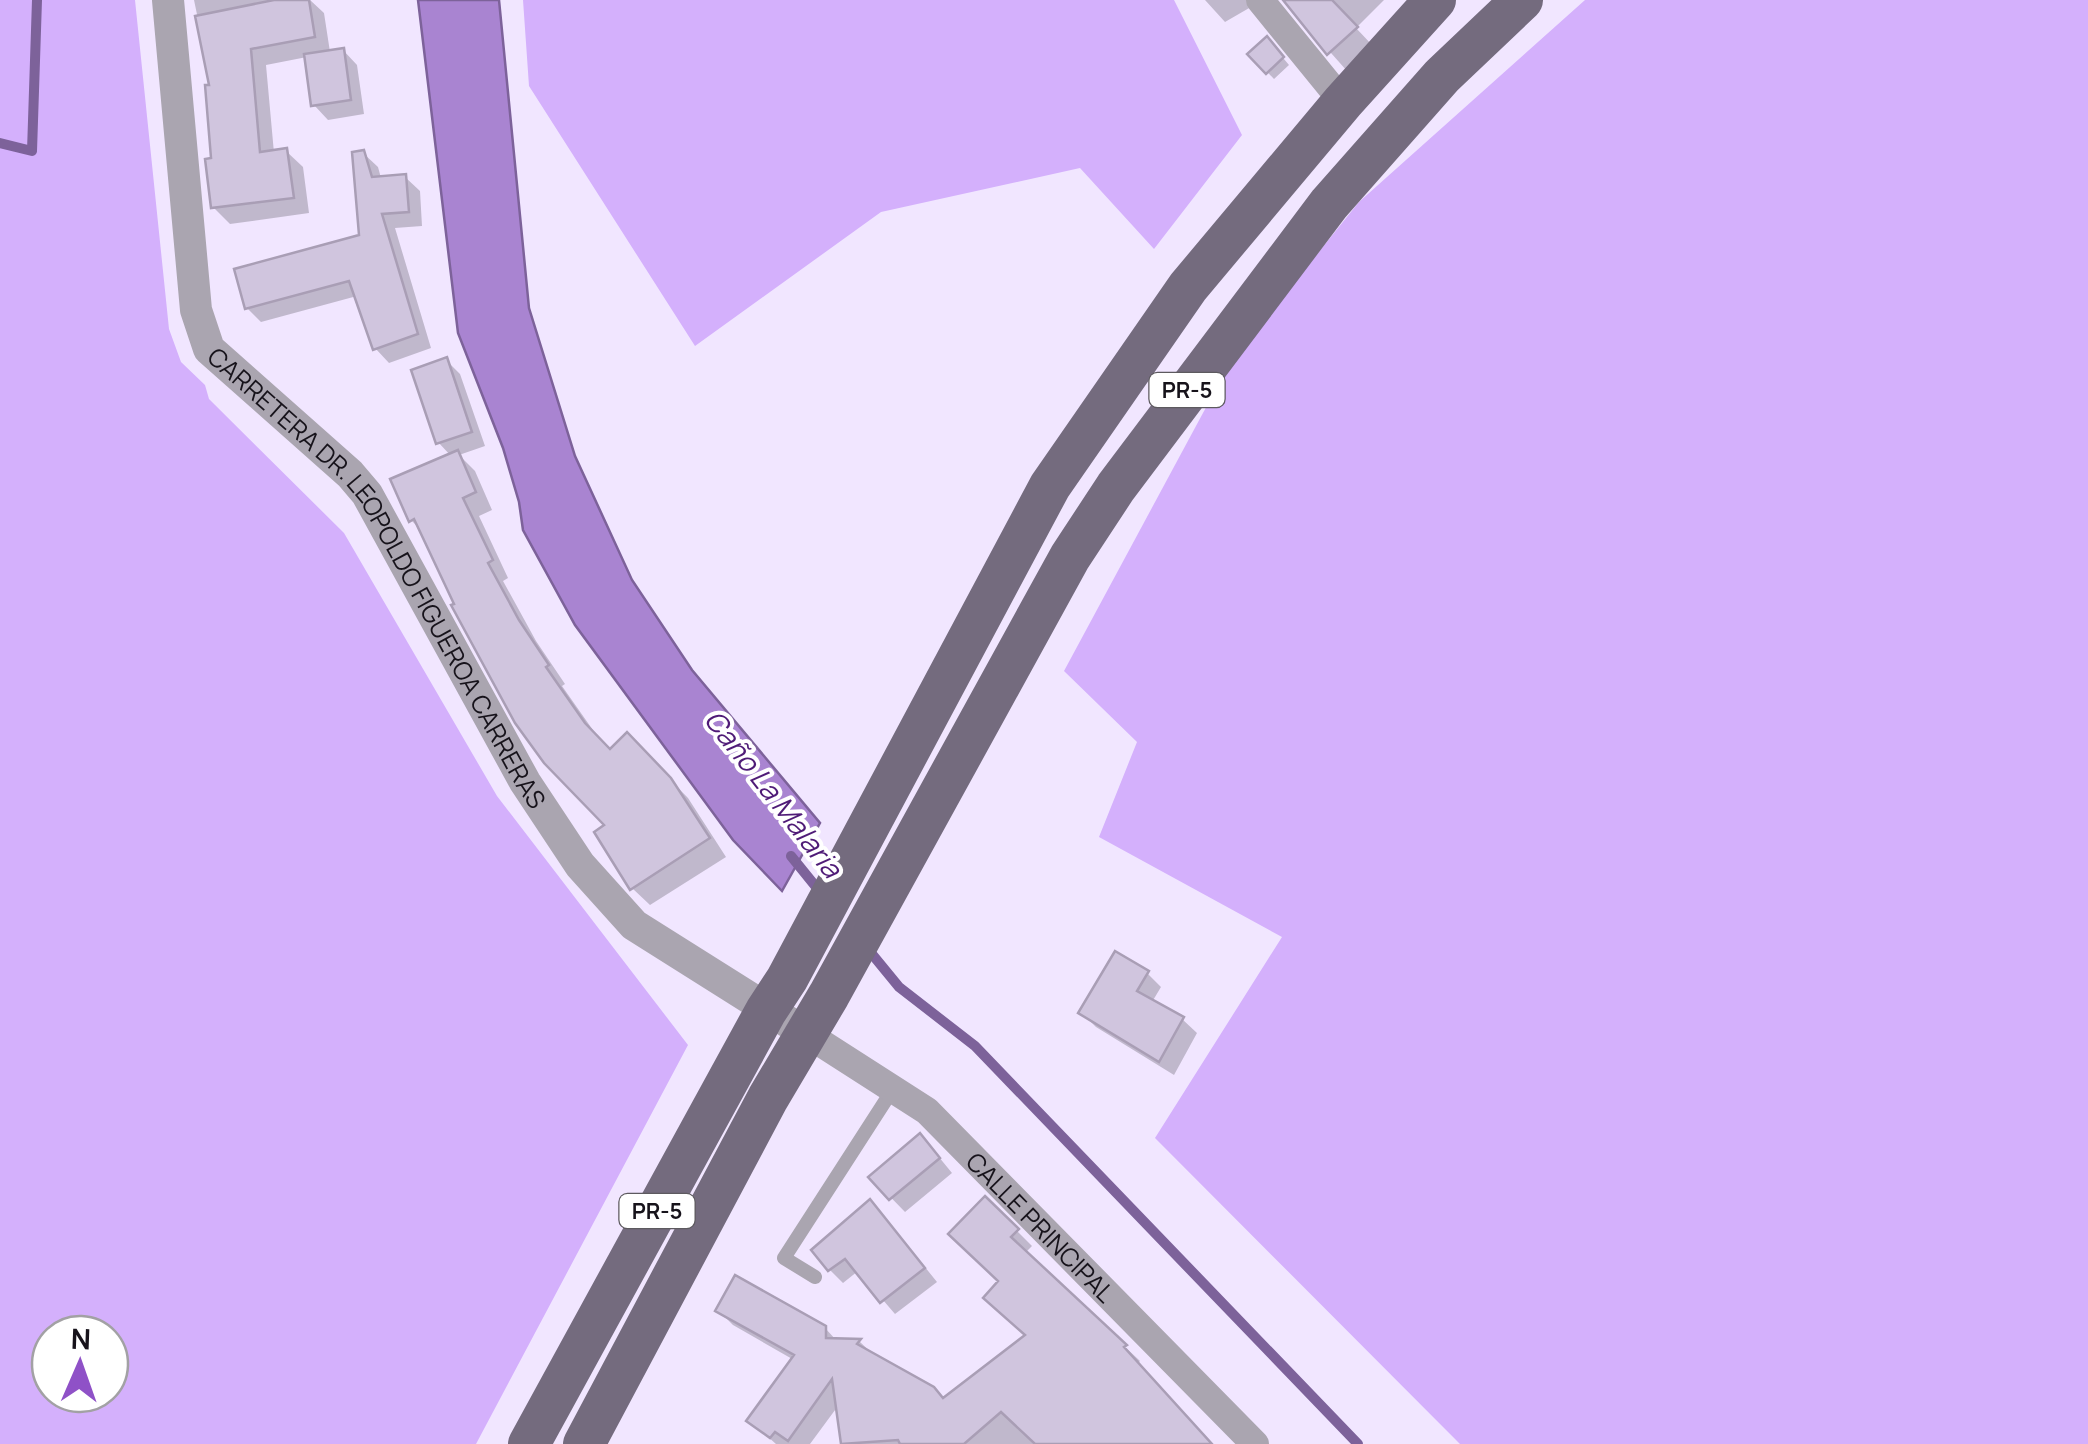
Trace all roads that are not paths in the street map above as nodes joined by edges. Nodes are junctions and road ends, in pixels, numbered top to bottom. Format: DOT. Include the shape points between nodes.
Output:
graph roads {
  1 [pos="168,0"];
  2 [pos="1260,0"];
  3 [pos="1435,0"];
  4 [pos="1522,0"];
  5 [pos="1343,102"];
  6 [pos="777,995"];
  7 [pos="807,1034"];
  8 [pos="892,1089"];
  9 [pos="816,1277"];
  10 [pos="529,1444"];
  11 [pos="584,1444"];
  12 [pos="1255,1444"];
  1 -- 6 [label="street, CARRETERA DR. LEOPOLDO FIGUEROA CARRERAS" via="196,310 209,349 368,494 525,782 580,865 634,925"];
  2 -- 5 [label="street"];
  3 -- 5 [label="main road, PR-5"];
  4 -- 7 [label="main road, PR-5" via="1442,76 1329,204 1127,471 1070,558"];
  5 -- 6 [label="main road, PR-5" via="1188,287 1050,486"];
  6 -- 7 [label="street, CARRETERA DR. LEOPOLDO FIGUEROA CARRERAS"];
  6 -- 10 [label="main road, PR-5"];
  7 -- 8 [label="street, CALLE PRINCIPAL"];
  7 -- 11 [label="main road, PR-5"];
  8 -- 9 [label="lane" via="784,1258"];
  8 -- 12 [label="street, CALLE PRINCIPAL" via="926,1111"];
}
